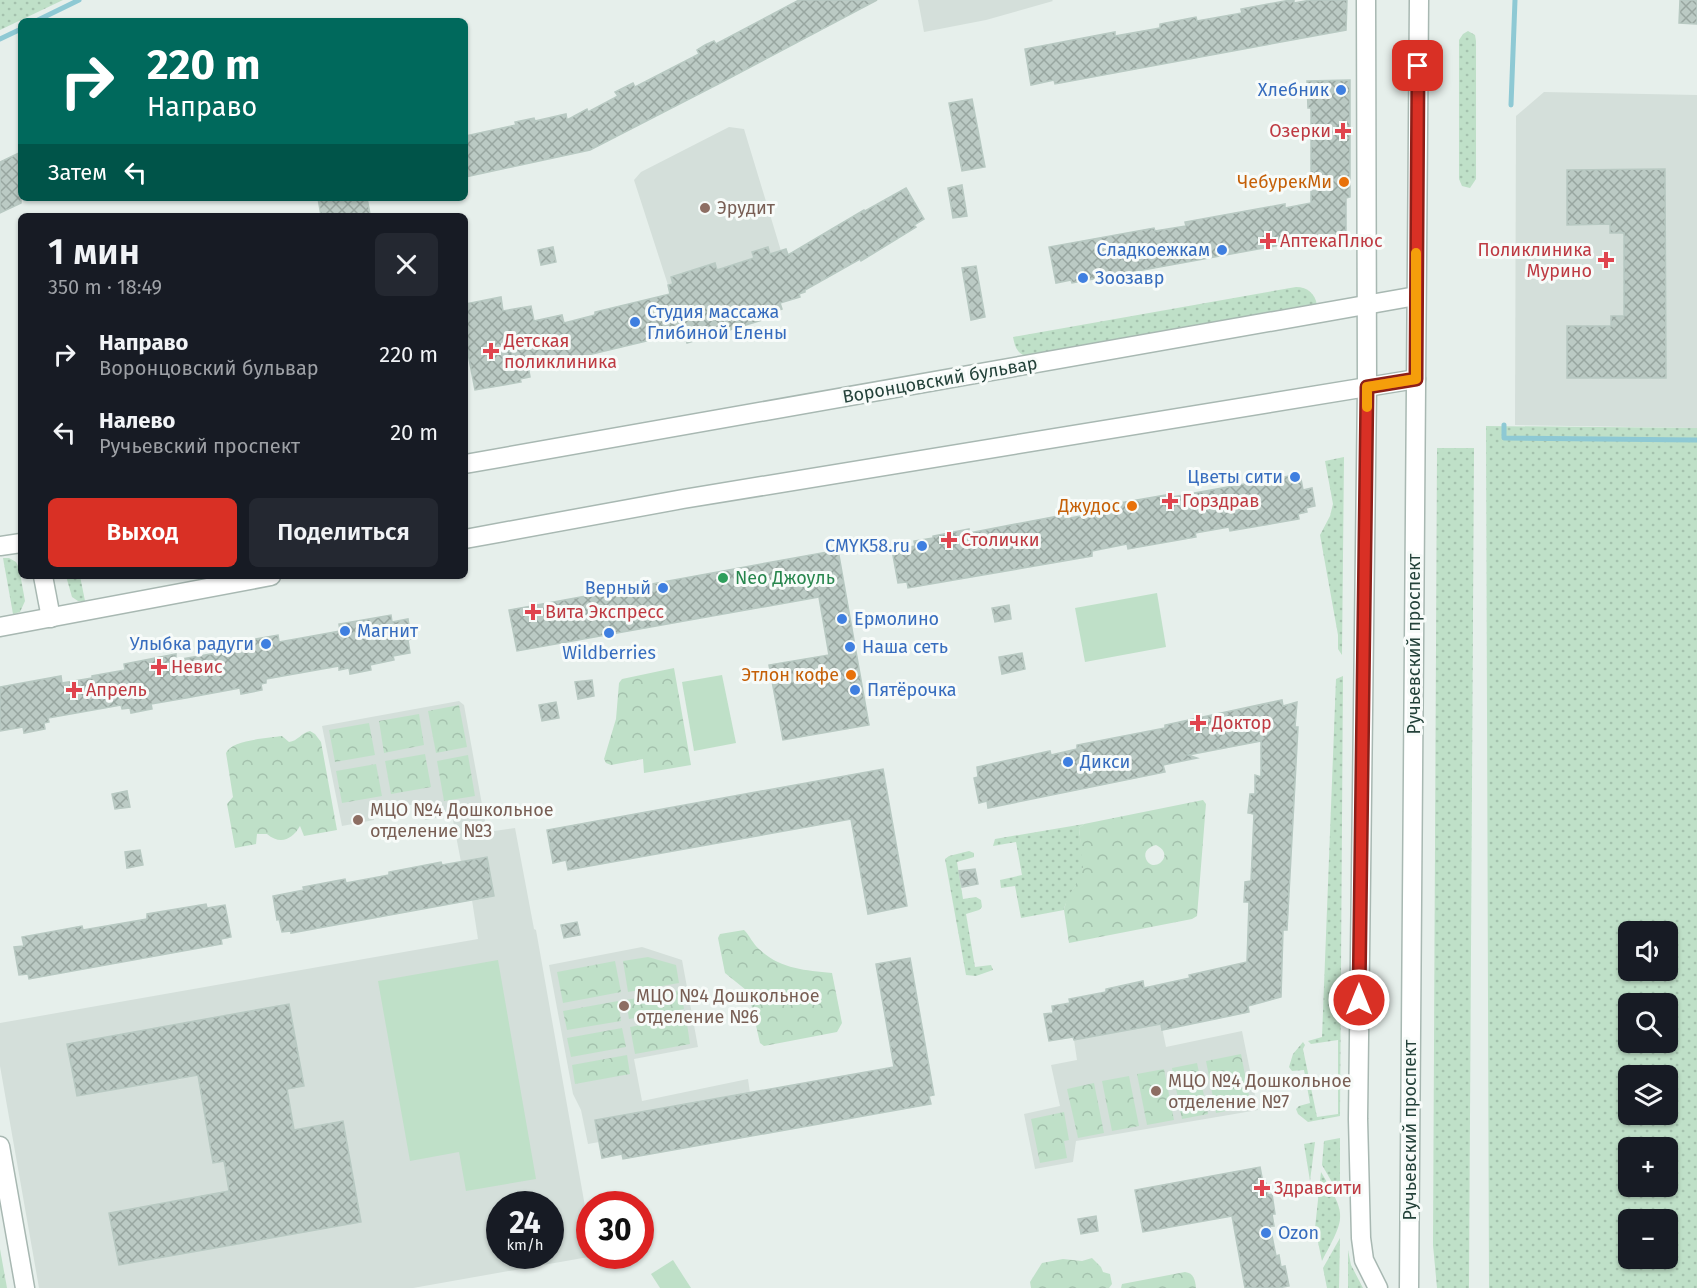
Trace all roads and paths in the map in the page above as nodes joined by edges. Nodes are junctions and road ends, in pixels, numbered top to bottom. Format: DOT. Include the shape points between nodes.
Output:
graph roads {
  1 [pos="1366,0"];
  2 [pos="1419,0"];
  3 [pos="1416,296"];
  4 [pos="1366,305"];
  5 [pos="1416,379"];
  6 [pos="1367,387"];
  7 [pos="468,463"];
  8 [pos="468,538"];
  9 [pos="18,543"];
  10 [pos="0,546"];
  11 [pos="44,579"];
  12 [pos="255,579"];
  13 [pos="51,618"];
  14 [pos="0,627"];
  15 [pos="0,1146"];
  16 [pos="25,1288"];
  17 [pos="1378,1288"];
  18 [pos="1409,1288"];
  1 -- 4 [label="street"];
  2 -- 3 [label="street, Ручьевский проспект"];
  3 -- 4 [label="street, Воронцовский бульвар"];
  3 -- 5 [label="street, Ручьевский проспект"];
  4 -- 6 [label="street"];
  4 -- 7 [label="street, Воронцовский бульвар"];
  5 -- 6 [label="street"];
  5 -- 18 [label="street, Ручьевский проспект"];
  6 -- 8 [label="street" via="683,499"];
  6 -- 17 [label="street" via="1358,1119 1361,1238 1364,1260"];
  9 -- 10 [label="street"];
  11 -- 13 [label="street"];
  12 -- 13 [label="street"];
  13 -- 14 [label="street"];
  15 -- 16 [label="street"];
}
